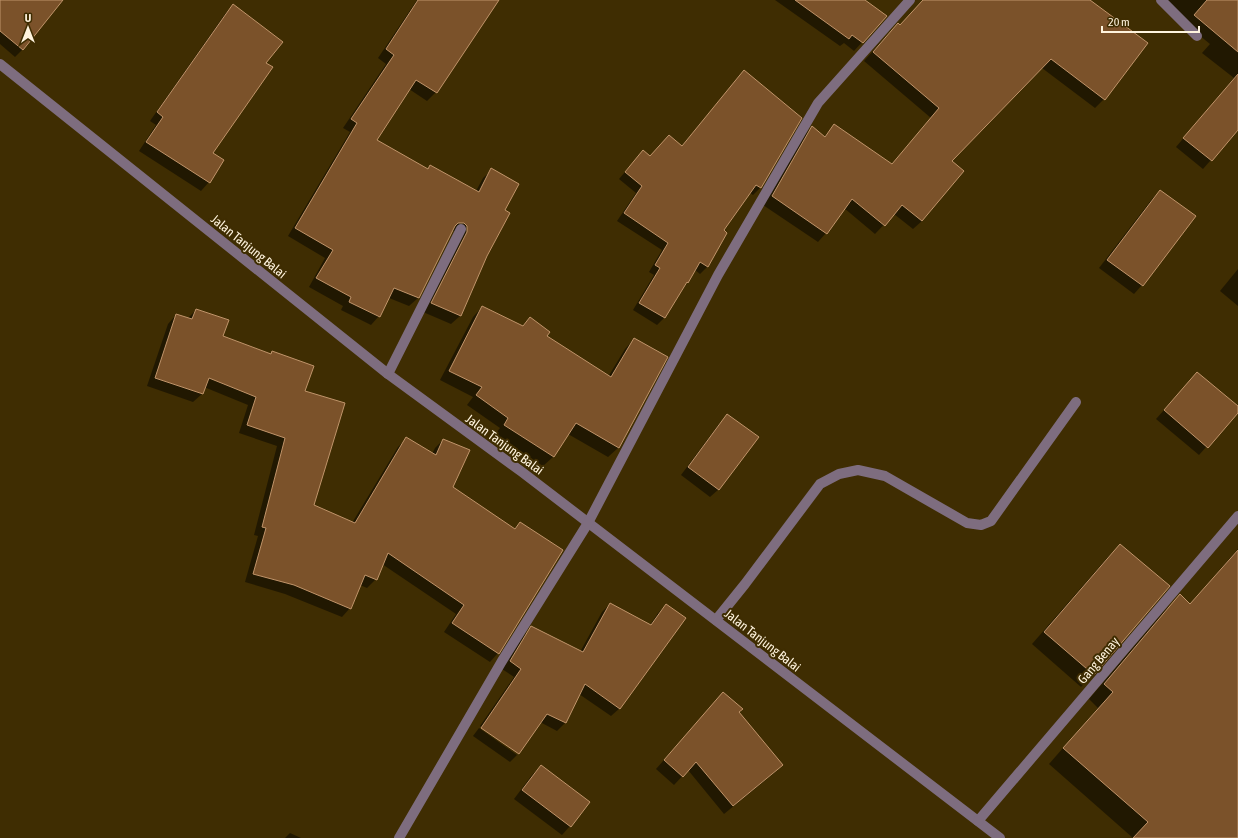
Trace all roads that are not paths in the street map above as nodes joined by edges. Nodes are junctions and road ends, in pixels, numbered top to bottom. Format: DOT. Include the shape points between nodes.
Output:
graph roads {
  1 [pos="910,0"];
  2 [pos="1161,0"];
  3 [pos="1197,36"];
  4 [pos="0,64"];
  5 [pos="461,229"];
  6 [pos="388,374"];
  7 [pos="1076,402"];
  8 [pos="1238,516"];
  9 [pos="588,523"];
  10 [pos="716,620"];
  11 [pos="978,821"];
  12 [pos="399,838"];
  13 [pos="1000,838"];
  1 -- 9 [label="street" via="818,103 718,275"];
  2 -- 3 [label="street"];
  4 -- 6 [label="street, Jalan Tanjung Balai"];
  5 -- 6 [label="street"];
  6 -- 9 [label="street, Jalan Tanjung Balai"];
  7 -- 10 [label="street" via="991,521 981,525 967,523 885,476 858,470 838,474 820,484"];
  8 -- 11 [label="street, Gang Benay"];
  9 -- 10 [label="street, Jalan Tanjung Balai"];
  9 -- 12 [label="street" via="502,661"];
  10 -- 11 [label="street, Jalan Tanjung Balai"];
  11 -- 13 [label="street, Jalan Tanjung Balai"];
}
